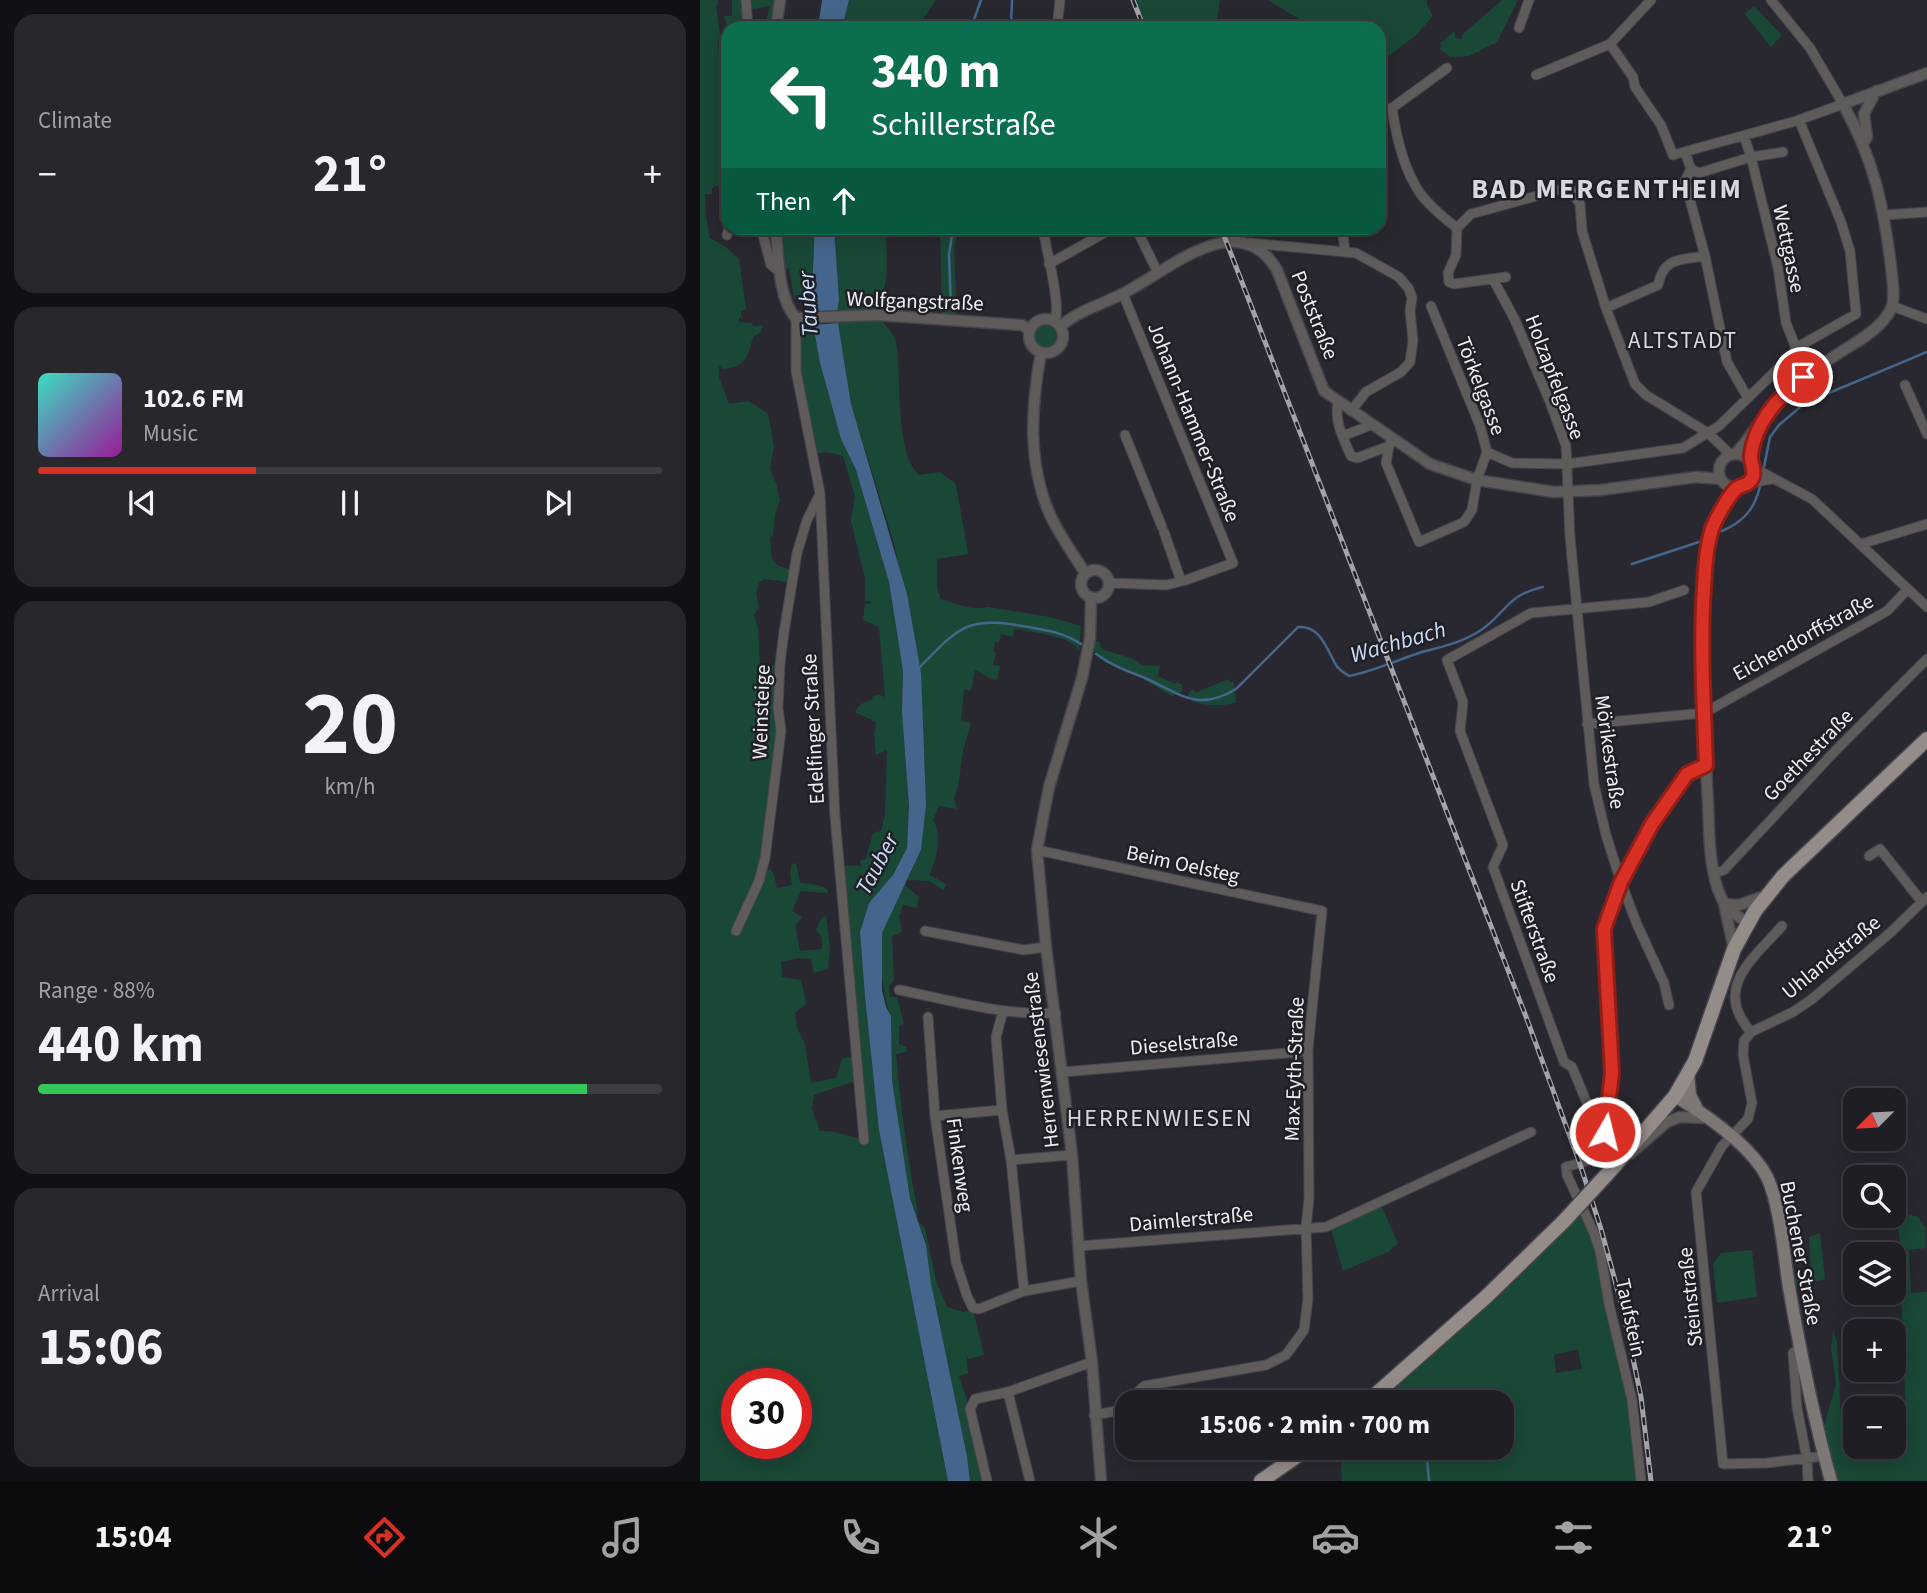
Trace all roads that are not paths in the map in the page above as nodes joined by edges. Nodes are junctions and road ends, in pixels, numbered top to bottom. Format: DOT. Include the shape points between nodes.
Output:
graph roads {
  1 [pos="746,0"];
  2 [pos="780,0"];
  3 [pos="1060,0"];
  4 [pos="1529,0"];
  5 [pos="1651,0"];
  6 [pos="1765,0"];
  7 [pos="1771,0"];
  8 [pos="1779,8"];
  9 [pos="748,21"];
  10 [pos="777,21"];
  11 [pos="1059,21"];
  12 [pos="1519,28"];
  13 [pos="1610,44"];
  14 [pos="1447,68"];
  15 [pos="1927,73"];
  16 [pos="1536,75"];
  17 [pos="1876,91"];
  18 [pos="1843,104"];
  19 [pos="1392,108"];
  20 [pos="1386,109"];
  21 [pos="1799,120"];
  22 [pos="1744,136"];
  23 [pos="1864,142"];
  24 [pos="1685,152"];
  25 [pos="1783,152"];
  26 [pos="1751,157"];
  27 [pos="1691,169"];
  28 [pos="1927,212"];
  29 [pos="1885,215"];
  30 [pos="1457,228"];
  31 [pos="763,235"];
  32 [pos="777,235"];
  33 [pos="1044,235"];
  34 [pos="1101,235"];
  35 [pos="1139,235"];
  36 [pos="1234,235"];
  37 [pos="1343,235"];
  38 [pos="1237,243"];
  39 [pos="1250,243"];
  40 [pos="1345,250"];
  41 [pos="1705,256"];
  42 [pos="1049,264"];
  43 [pos="780,272"];
  44 [pos="1158,273"];
  45 [pos="1506,277"];
  46 [pos="1493,279"];
  47 [pos="1123,294"];
  48 [pos="1431,306"];
  49 [pos="1892,306"];
  50 [pos="1606,308"];
  51 [pos="799,318"];
  52 [pos="1927,319"];
  53 [pos="1057,324"];
  54 [pos="1030,330"];
  55 [pos="1796,348"];
  56 [pos="1041,352"];
  57 [pos="1905,385"];
  58 [pos="1748,398"];
  59 [pos="1338,402"];
  60 [pos="1351,411"];
  61 [pos="1371,425"];
  62 [pos="1756,430"];
  63 [pos="1708,433"];
  64 [pos="1927,434"];
  65 [pos="1125,435"];
  66 [pos="1343,436"];
  67 [pos="1390,443"];
  68 [pos="1487,452"];
  69 [pos="1733,454"];
  70 [pos="1567,464"];
  71 [pos="1752,464"];
  72 [pos="1720,465"];
  73 [pos="1696,477"];
  74 [pos="1772,479"];
  75 [pos="1477,480"];
  76 [pos="1723,482"];
  77 [pos="1749,483"];
  78 [pos="1737,488"];
  79 [pos="1567,492"];
  80 [pos="820,493"];
  81 [pos="1722,508"];
  82 [pos="1927,524"];
  83 [pos="1861,544"];
  84 [pos="1085,573"];
  85 [pos="1181,581"];
  86 [pos="1109,583"];
  87 [pos="1684,590"];
  88 [pos="1907,590"];
  89 [pos="1091,598"];
  90 [pos="1927,607"];
  91 [pos="1576,608"];
  92 [pos="1927,659"];
  93 [pos="1704,713"];
  94 [pos="1587,724"];
  95 [pos="1927,739"];
  96 [pos="1706,765"];
  97 [pos="1037,850"];
  98 [pos="1870,856"];
  99 [pos="1715,873"];
  100 [pos="1621,882"];
  101 [pos="1768,895"];
  102 [pos="1924,900"];
  103 [pos="1724,904"];
  104 [pos="1322,911"];
  105 [pos="1748,923"];
  106 [pos="1782,926"];
  107 [pos="736,931"];
  108 [pos="925,931"];
  109 [pos="1046,947"];
  110 [pos="1734,949"];
  111 [pos="899,990"];
  112 [pos="1669,1005"];
  113 [pos="1003,1011"];
  114 [pos="1056,1013"];
  115 [pos="928,1017"];
  116 [pos="1751,1032"];
  117 [pos="1308,1049"];
  118 [pos="1694,1061"];
  119 [pos="1063,1072"];
  120 [pos="1675,1096"];
  121 [pos="1002,1110"];
  122 [pos="934,1116"];
  123 [pos="1705,1118"];
  124 [pos="1607,1120"];
  125 [pos="1531,1132"];
  126 [pos="1732,1137"];
  127 [pos="864,1140"];
  128 [pos="1072,1155"];
  129 [pos="1011,1160"];
  130 [pos="1613,1168"];
  131 [pos="1306,1227"];
  132 [pos="1079,1246"];
  133 [pos="1081,1280"];
  134 [pos="1024,1291"];
  135 [pos="1800,1348"];
  136 [pos="1092,1362"];
  137 [pos="1381,1390"];
  138 [pos="1008,1392"];
  139 [pos="1094,1415"];
  140 [pos="1824,1456"];
  141 [pos="1291,1460"];
  142 [pos="1807,1460"];
  143 [pos="987,1481"];
  144 [pos="1030,1481"];
  145 [pos="1101,1481"];
  146 [pos="1261,1481"];
  147 [pos="1641,1481"];
  148 [pos="1808,1481"];
  149 [pos="1831,1481"];
  1 -- 9 [label="street"];
  2 -- 10 [label="street"];
  3 -- 11 [label="street"];
  4 -- 12 [label="street"];
  5 -- 13 [label="street"];
  6 -- 8 [label="street"];
  7 -- 8 [label="street"];
  8 -- 18 [label="street" via="1810,48"];
  13 -- 16 [label="street"];
  13 -- 24 [label="street" via="1661,125 1674,155"];
  14 -- 19 [label="street"];
  15 -- 17 [label="street"];
  17 -- 18 [label="street"];
  17 -- 23 [label="street" via="1864,114"];
  18 -- 21 [label="street"];
  18 -- 23 [label="street"];
  19 -- 20 [label="street"];
  19 -- 30 [label="street" via="1401,148 1420,193"];
  21 -- 22 [label="street"];
  21 -- 55 [label="street" via="1850,251 1857,311"];
  22 -- 24 [label="street"];
  22 -- 26 [label="street, Wettgasse"];
  23 -- 29 [label="street"];
  24 -- 27 [label="street"];
  25 -- 26 [label="street"];
  26 -- 27 [label="street" via="1699,173"];
  26 -- 55 [label="street, Wettgasse" via="1778,268 1786,323"];
  27 -- 41 [label="street" via="1685,181"];
  28 -- 29 [label="street"];
  29 -- 49 [label="street"];
  30 -- 46 [label="street" via="1449,282"];
  30 -- 50 [label="street" via="1471,215 1569,187 1580,204 1580,225"];
  31 -- 43 [label="street" via="771,265"];
  32 -- 43 [label="street"];
  33 -- 42 [label="street"];
  34 -- 42 [label="street"];
  35 -- 44 [label="street"];
  36 -- 38 [label="street"];
  37 -- 40 [label="street"];
  38 -- 39 [label="street"];
  38 -- 44 [label="street, Wolfgangstraße" via="1199,250"];
  39 -- 40 [label="street"];
  39 -- 59 [label="street, Poststraße" via="1269,257 1277,270 1324,391"];
  40 -- 60 [label="street" via="1399,277 1412,298 1410,362 1366,392"];
  41 -- 50 [label="street" via="1671,262 1661,270 1658,285"];
  41 -- 58 [label="street" via="1727,362"];
  42 -- 53 [label="street"];
  43 -- 51 [label="street" via="788,310"];
  44 -- 47 [label="street, Wolfgangstraße"];
  45 -- 46 [label="street"];
  46 -- 70 [label="street, Holzapfelgasse" via="1550,402 1566,446"];
  47 -- 53 [label="street, Wolfgangstraße"];
  47 -- 85 [label="street, Johann-Hammer-Straße" via="1233,563"];
  48 -- 68 [label="street, Törkelgasse"];
  49 -- 52 [label="street"];
  49 -- 62 [label="street" via="1868,335 1792,387"];
  50 -- 63 [label="street" via="1635,384 1646,396"];
  51 -- 54 [label="street, Wolfgangstraße" via="877,315 1023,325"];
  51 -- 80 [label="street, Edelfinger Straße" via="796,370"];
  53 -- 54 [label="street, Wolfgangstraße" via="1039,321"];
  53 -- 56 [label="street" via="1061,343 1053,351"];
  54 -- 56 [label="street" via="1031,344"];
  55 -- 58 [label="street"];
  56 -- 84 [label="street, Herrenwiesenstraße" via="1034,390 1036,468 1053,520"];
  57 -- 64 [label="street"];
  58 -- 63 [label="street"];
  59 -- 60 [label="street, Poststraße"];
  59 -- 66 [label="street" via="1337,423"];
  60 -- 61 [label="street, Poststraße"];
  61 -- 66 [label="street"];
  61 -- 67 [label="street, Poststraße"];
  62 -- 69 [label="street"];
  62 -- 71 [label="street"];
  63 -- 69 [label="street"];
  63 -- 70 [label="street" via="1684,448"];
  65 -- 85 [label="street"];
  66 -- 67 [label="street" via="1353,458"];
  67 -- 75 [label="street, Poststraße" via="1430,464"];
  67 -- 75 [label="street, Törkelgasse" via="1386,463 1419,542 1464,522 1472,510"];
  68 -- 70 [label="street" via="1512,463"];
  68 -- 75 [label="street, Törkelgasse"];
  69 -- 71 [label="street"];
  69 -- 72 [label="street"];
  70 -- 79 [label="street, Holzapfelgasse"];
  71 -- 74 [label="street"];
  71 -- 77 [label="street"];
  72 -- 73 [label="street"];
  72 -- 76 [label="street"];
  73 -- 76 [label="street"];
  73 -- 79 [label="street, Poststraße"];
  74 -- 77 [label="street"];
  74 -- 83 [label="street" via="1812,499"];
  75 -- 79 [label="street, Poststraße"];
  76 -- 78 [label="street"];
  76 -- 81 [label="street"];
  77 -- 78 [label="street"];
  78 -- 81 [label="street"];
  79 -- 91 [label="street, Mörikestraße"];
  80 -- 107 [label="street, Weinsteige" via="797,553 783,632 781,731 765,858"];
  80 -- 127 [label="street, Edelfinger Straße" via="835,817"];
  81 -- 93 [label="street" via="1706,555"];
  82 -- 83 [label="street"];
  83 -- 88 [label="street"];
  84 -- 86 [label="street" via="1099,570"];
  84 -- 89 [label="street, Herrenwiesenstraße" via="1081,586"];
  85 -- 86 [label="street" via="1167,585"];
  86 -- 89 [label="street" via="1102,596"];
  87 -- 91 [label="street, Stifterstraße" via="1649,602"];
  88 -- 90 [label="street"];
  88 -- 93 [label="street, Eichendorffstraße" via="1888,611"];
  89 -- 97 [label="street, Herrenwiesenstraße" via="1082,678 1049,787"];
  91 -- 94 [label="street, Mörikestraße"];
  91 -- 124 [label="street, Stifterstraße" via="1531,613 1447,660 1463,702 1460,732 1503,845 1493,867 1564,1062 1572,1067 1592,1115"];
  92 -- 99 [label="street, Goethestraße" via="1724,870"];
  93 -- 94 [label="street, Eichendorffstraße"];
  93 -- 96 [label="street"];
  94 -- 100 [label="street, Mörikestraße" via="1594,784"];
  95 -- 101 [label="main road"];
  96 -- 99 [label="street"];
  96 -- 100 [label="street" via="1687,774 1652,824"];
  97 -- 104 [label="street, Beim Oelsteg"];
  97 -- 109 [label="street, Herrenwiesenstraße"];
  98 -- 102 [label="street" via="1880,849"];
  99 -- 103 [label="street"];
  100 -- 112 [label="street, Mörikestraße"];
  100 -- 124 [label="street" via="1604,929 1612,1073"];
  101 -- 103 [label="street" via="1752,902"];
  101 -- 105 [label="main road"];
  102 -- 116 [label="street, Uhlandstraße" via="1812,999"];
  103 -- 105 [label="street"];
  103 -- 110 [label="street"];
  104 -- 117 [label="street, Max-Eyth-Straße"];
  105 -- 110 [label="main road"];
  106 -- 116 [label="street" via="1737,979 1737,1012"];
  108 -- 109 [label="street" via="1024,950"];
  109 -- 114 [label="street, Herrenwiesenstraße"];
  110 -- 118 [label="main road"];
  111 -- 113 [label="street"];
  113 -- 114 [label="street"];
  113 -- 121 [label="street" via="996,1037"];
  114 -- 119 [label="street, Herrenwiesenstraße"];
  115 -- 122 [label="street, Finkenweg"];
  116 -- 126 [label="street" via="1744,1041 1743,1055 1752,1103 1748,1119"];
  117 -- 119 [label="street, Dieselstraße"];
  117 -- 131 [label="street, Max-Eyth-Straße"];
  118 -- 120 [label="main road"];
  118 -- 123 [label="main road" via="1690,1095"];
  119 -- 128 [label="street, Herrenwiesenstraße"];
  120 -- 123 [label="main road, Buchener Straße"];
  120 -- 130 [label="main road"];
  121 -- 122 [label="street"];
  121 -- 129 [label="street"];
  122 -- 134 [label="street, Finkenweg" via="956,1262 973,1308"];
  123 -- 126 [label="main road, Buchener Straße"];
  123 -- 130 [label="street" via="1680,1117 1667,1122"];
  124 -- 147 [label="street, Taufstein" via="1595,1153 1587,1161 1566,1167 1600,1251 1632,1400"];
  125 -- 131 [label="street" via="1330,1226"];
  126 -- 135 [label="main road, Buchener Straße" via="1754,1157 1767,1178"];
  126 -- 142 [label="street, Steinstraße" via="1698,1187 1723,1464"];
  128 -- 129 [label="street"];
  128 -- 132 [label="street, Herrenwiesenstraße"];
  129 -- 134 [label="street"];
  130 -- 137 [label="main road, bridge" via="1478,1304"];
  131 -- 132 [label="street, Daimlerstraße"];
  131 -- 139 [label="street, Max-Eyth-Straße" via="1304,1331 1286,1355 1258,1368 1144,1386 1116,1411"];
  132 -- 133 [label="street, Herrenwiesenstraße"];
  133 -- 134 [label="street"];
  133 -- 136 [label="street, Herrenwiesenstraße"];
  135 -- 140 [label="main road, Buchener Straße"];
  135 -- 142 [label="street, Buchener Straße" via="1793,1353"];
  136 -- 138 [label="street"];
  136 -- 139 [label="street, Herrenwiesenstraße"];
  138 -- 143 [label="street" via="975,1399 970,1409"];
  138 -- 144 [label="street"];
  139 -- 145 [label="street, Herrenwiesenstraße"];
  140 -- 142 [label="street"];
  140 -- 149 [label="main road, Buchener Straße"];
  141 -- 146 [label="main road"];
  142 -- 148 [label="street"];
}
